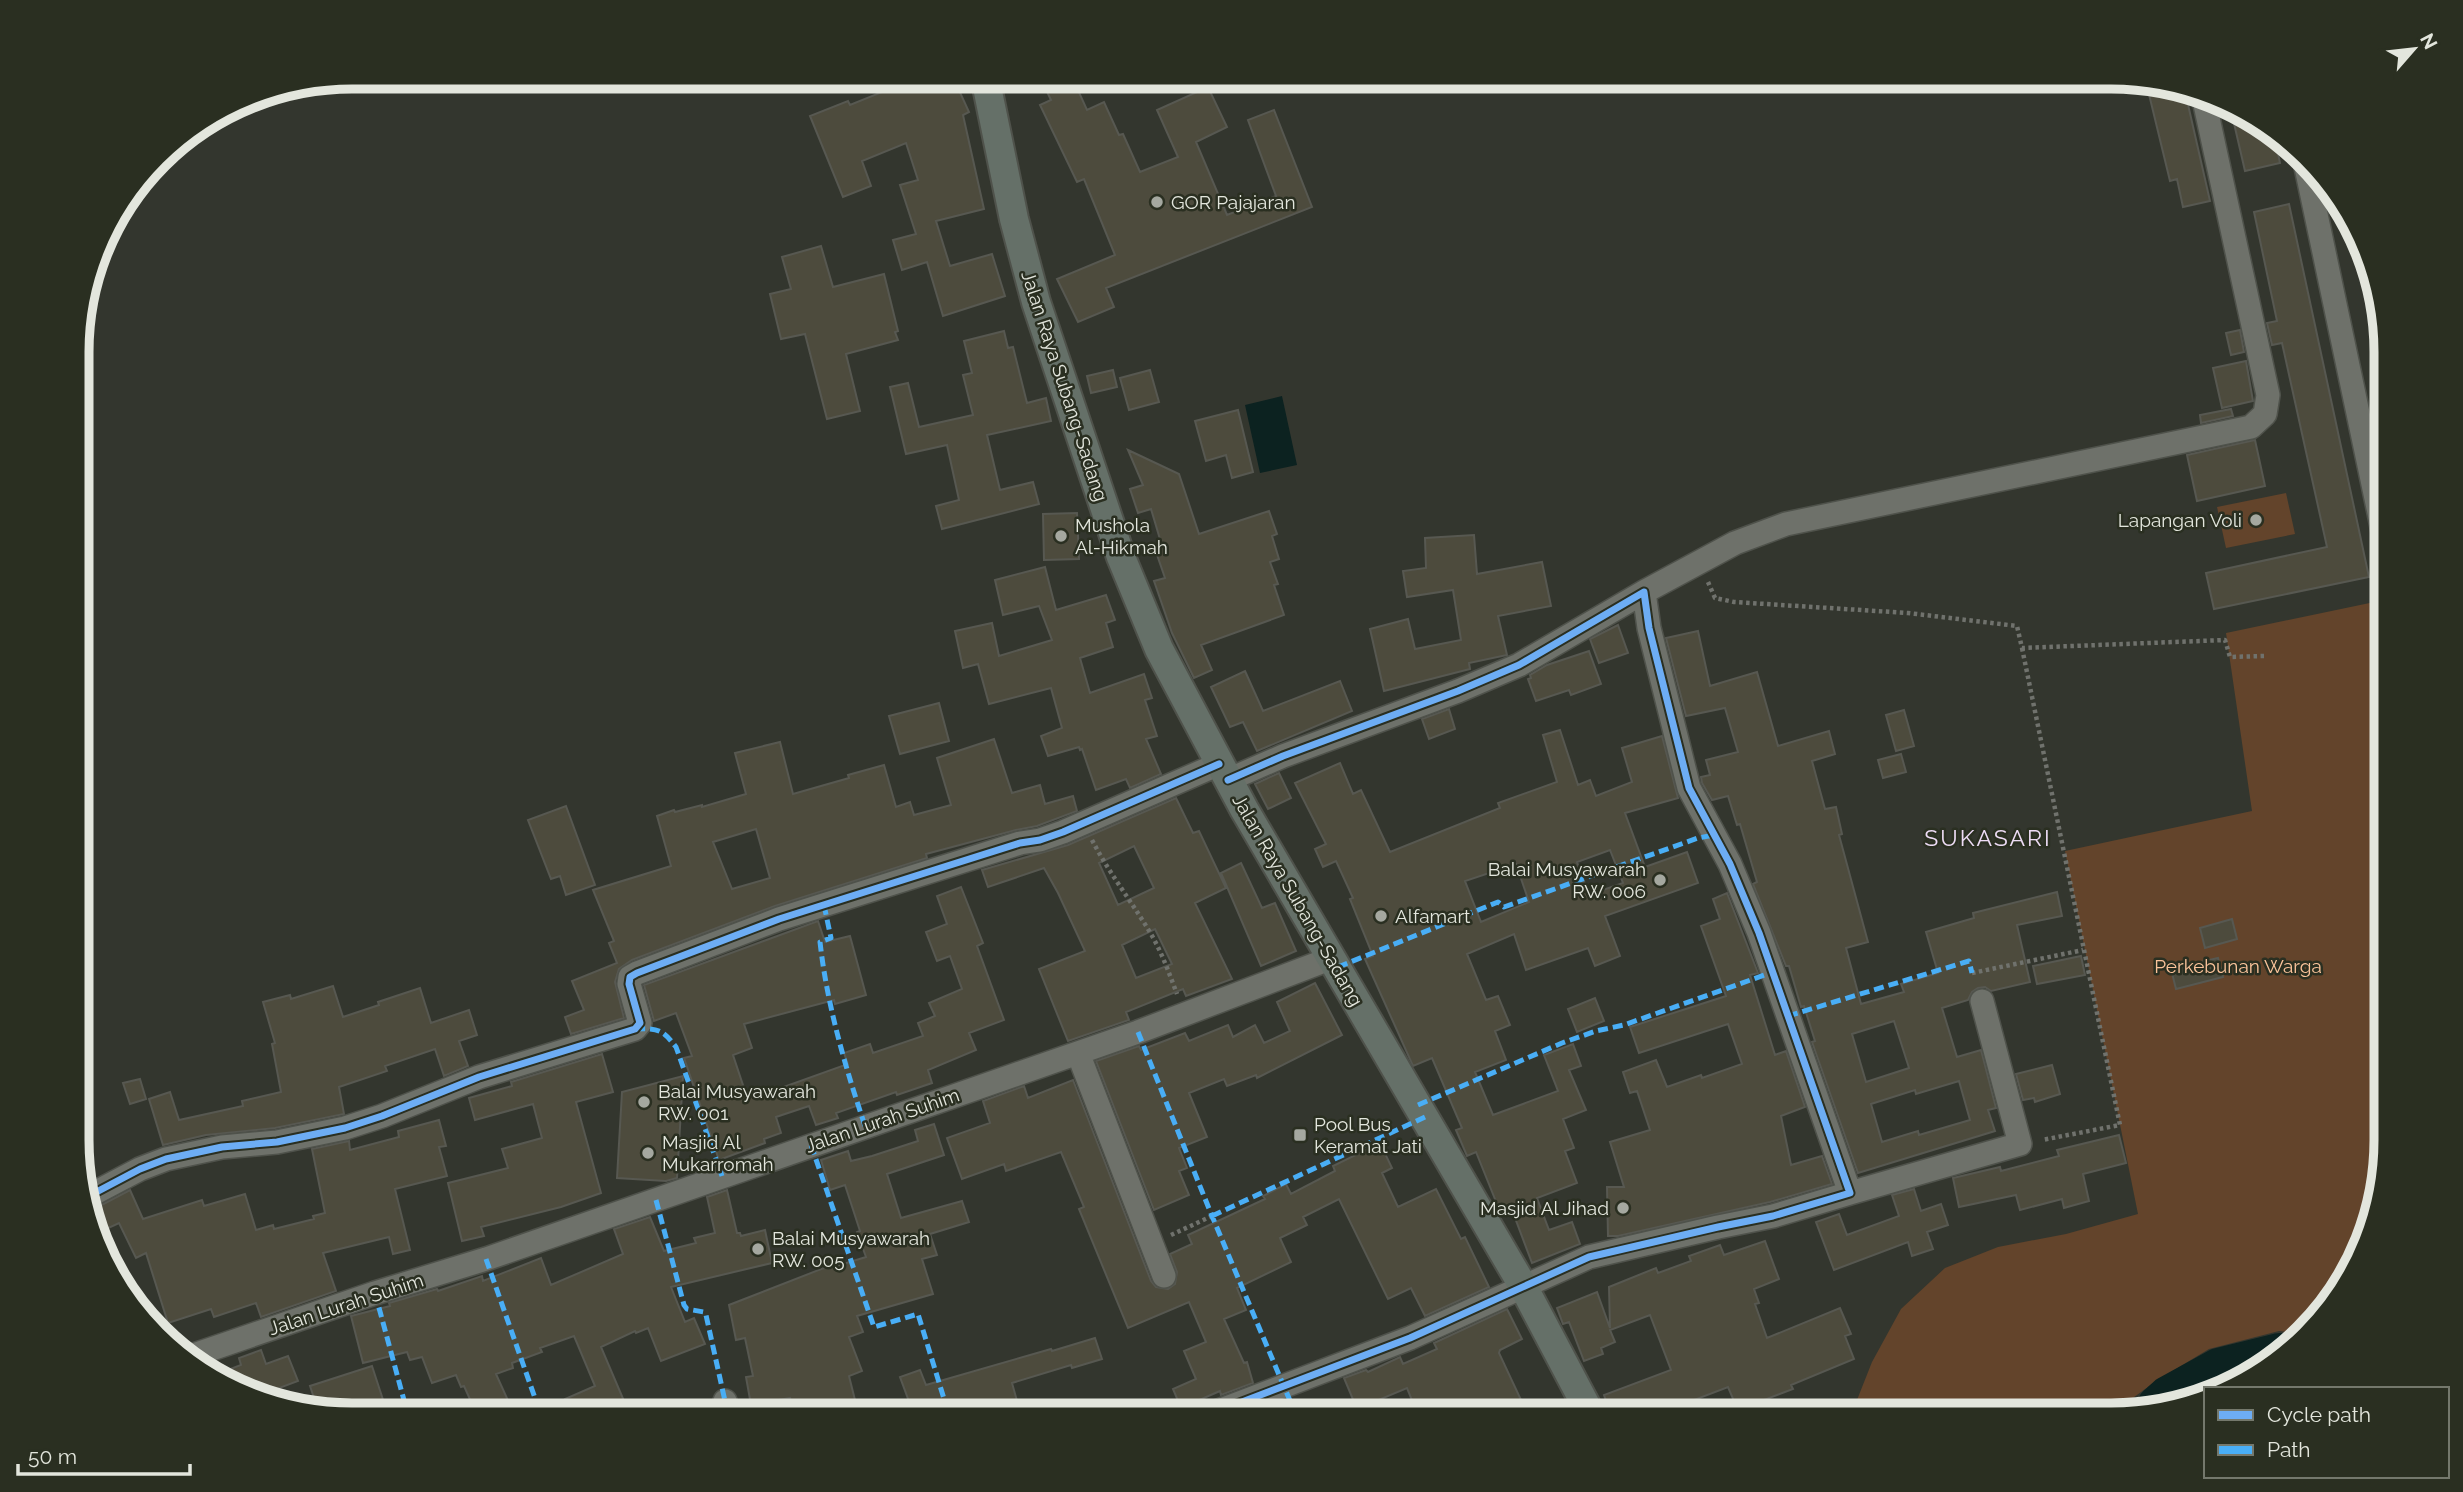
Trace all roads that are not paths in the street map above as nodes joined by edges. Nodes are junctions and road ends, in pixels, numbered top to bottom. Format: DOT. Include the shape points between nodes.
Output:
graph roads {
  1 [pos="987,89"];
  2 [pos="2206,107"];
  3 [pos="2308,178"];
  4 [pos="2374,489"];
  5 [pos="1644,592"];
  6 [pos="1223,772"];
  7 [pos="1332,958"];
  8 [pos="1982,1001"];
  9 [pos="1077,1053"];
  10 [pos="94,1193"];
  11 [pos="1850,1194"];
  12 [pos="1164,1276"];
  13 [pos="1523,1286"];
  14 [pos="199,1353"];
  15 [pos="1239,1403"];
  16 [pos="1585,1403"];
  1 -- 6 [label="main road, Jalan Raya Subang-Sadang" via="1036,302 1121,557 1159,649"];
  2 -- 5 [label="street" via="2268,395 2265,414 2251,427 1786,524 1735,543"];
  3 -- 4 [label="street"];
  5 -- 6 [label="street" via="1519,665 1295,752"];
  5 -- 11 [label="street" via="1689,788 1730,864 1759,933"];
  6 -- 7 [label="main road, Jalan Raya Subang-Sadang"];
  6 -- 10 [label="street" via="1040,840 779,919 637,973 629,984 640,1023 635,1030 479,1077 345,1128 166,1159"];
  7 -- 9 [label="street, Jalan Lurah Suhim"];
  7 -- 13 [label="main road, Jalan Raya Subang-Sadang"];
  8 -- 11 [label="street" via="2020,1143"];
  9 -- 12 [label="street"];
  9 -- 14 [label="street, Jalan Lurah Suhim" via="486,1259"];
  11 -- 13 [label="street" via="1589,1257"];
  13 -- 15 [label="street" via="1410,1338"];
  13 -- 16 [label="main road, Jalan Raya Subang-Sadang"];
}
